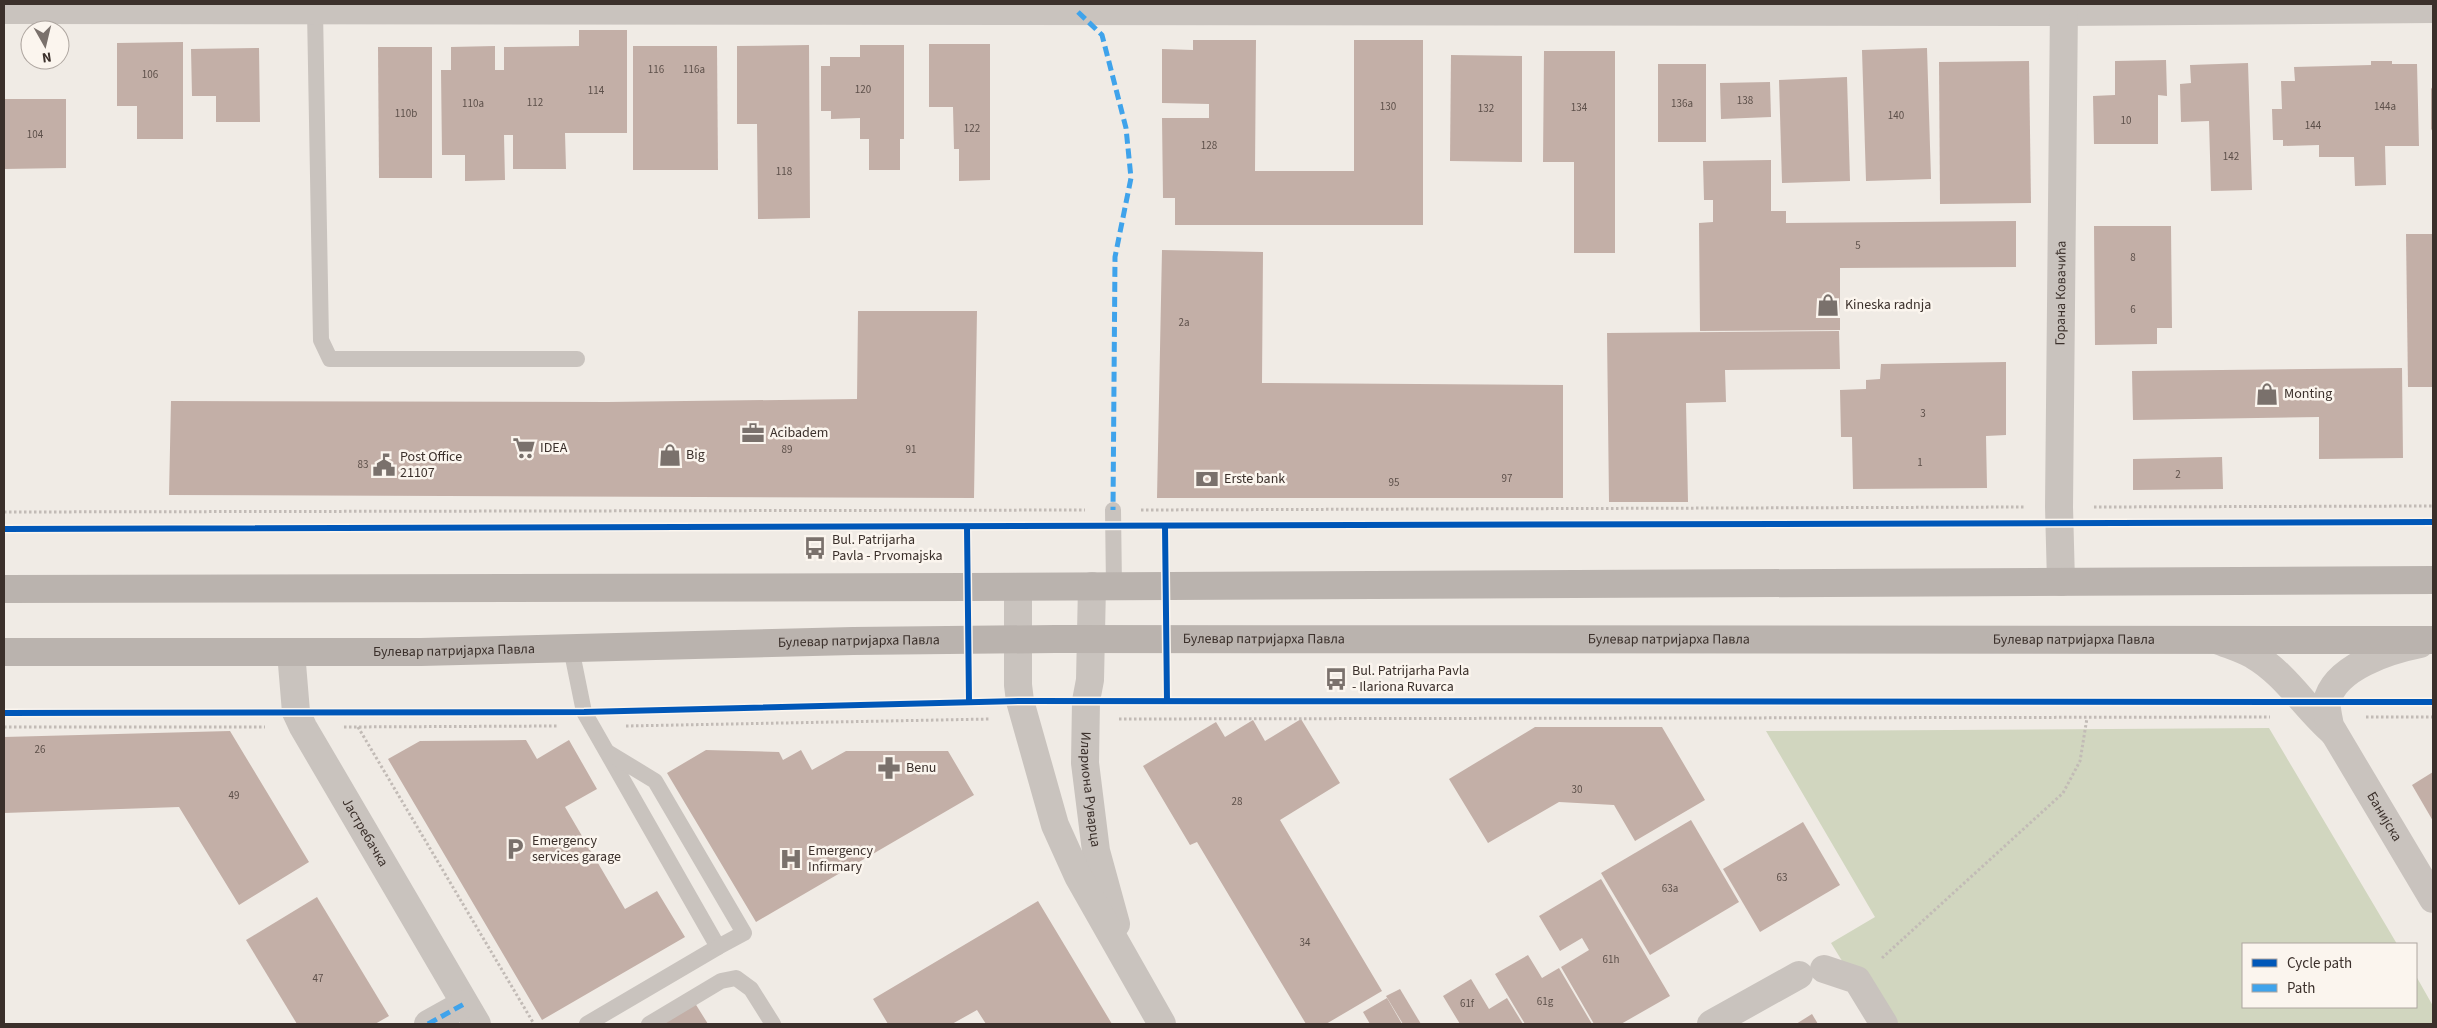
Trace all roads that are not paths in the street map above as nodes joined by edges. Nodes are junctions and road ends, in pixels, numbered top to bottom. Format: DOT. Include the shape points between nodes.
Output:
graph roads {
  1 [pos="7,8"];
  2 [pos="1078,8"];
  3 [pos="1575,8"];
  4 [pos="2064,8"];
  5 [pos="2433,9"];
  6 [pos="315,10"];
  7 [pos="577,360"];
  8 [pos="1113,510"];
  9 [pos="2433,580"];
  10 [pos="2061,582"];
  11 [pos="1018,587"];
  12 [pos="1103,587"];
  13 [pos="4,589"];
  14 [pos="1018,640"];
  15 [pos="1091,640"];
  16 [pos="2217,640"];
  17 [pos="2433,640"];
  18 [pos="571,648"];
  19 [pos="4,652"];
  20 [pos="291,652"];
  21 [pos="2326,723"];
  22 [pos="607,752"];
  23 [pos="2433,899"];
  24 [pos="718,947"];
  25 [pos="1139,986"];
  26 [pos="470,1014"];
  27 [pos="428,1024"];
  28 [pos="587,1024"];
  29 [pos="649,1024"];
  30 [pos="773,1024"];
  31 [pos="1162,1024"];
  32 [pos="1711,1024"];
  33 [pos="1884,1024"];
  1 -- 6 [label="street"];
  2 -- 3 [label="street"];
  2 -- 6 [label="street"];
  3 -- 4 [label="street"];
  4 -- 5 [label="street"];
  4 -- 10 [label="street, Горана Ковачића"];
  6 -- 7 [label="lane" via="321,340 330,359"];
  8 -- 12 [label="lane"];
  9 -- 10 [label="main road"];
  10 -- 12 [label="main road"];
  11 -- 12 [label="main road"];
  11 -- 13 [label="main road"];
  11 -- 14 [label="street, Илариона Руварца"];
  12 -- 15 [label="street, Илариона Руварца"];
  14 -- 15 [label="main road, Булевар патријарха Павла"];
  14 -- 18 [label="main road, Булевар патријарха Павла" via="853,640"];
  14 -- 25 [label="street, Илариона Руварца" via="1018,685 1055,825 1078,876"];
  15 -- 16 [label="main road, Булевар патријарха Павла"];
  15 -- 25 [label="street, Илариона Руварца" via="1085,763 1096,851"];
  16 -- 17 [label="main road, Булевар патријарха Павла"];
  16 -- 21 [label="street, Банијска" via="2260,660 2285,680 2302,702"];
  17 -- 21 [label="street" via="2389,650 2344,675 2327,702"];
  18 -- 20 [label="main road, Булевар патријарха Павла"];
  18 -- 22 [label="lane" via="584,712"];
  19 -- 20 [label="main road, Булевар патријарха Павла"];
  20 -- 26 [label="street, Јастребачка" via="296,712 303,727"];
  21 -- 23 [label="street, Банијска"];
  22 -- 24 [label="lane"];
  22 -- 24 [label="lane" via="656,780 744,933"];
  24 -- 28 [label="lane"];
  25 -- 31 [label="street, Илариона Руварца"];
  26 -- 27 [label="street, Јастребачка"];
  29 -- 30 [label="lane" via="721,980 736,978 751,989"];
  32 -- 33 [label="street" via="1812,972 1858,980"];
}
